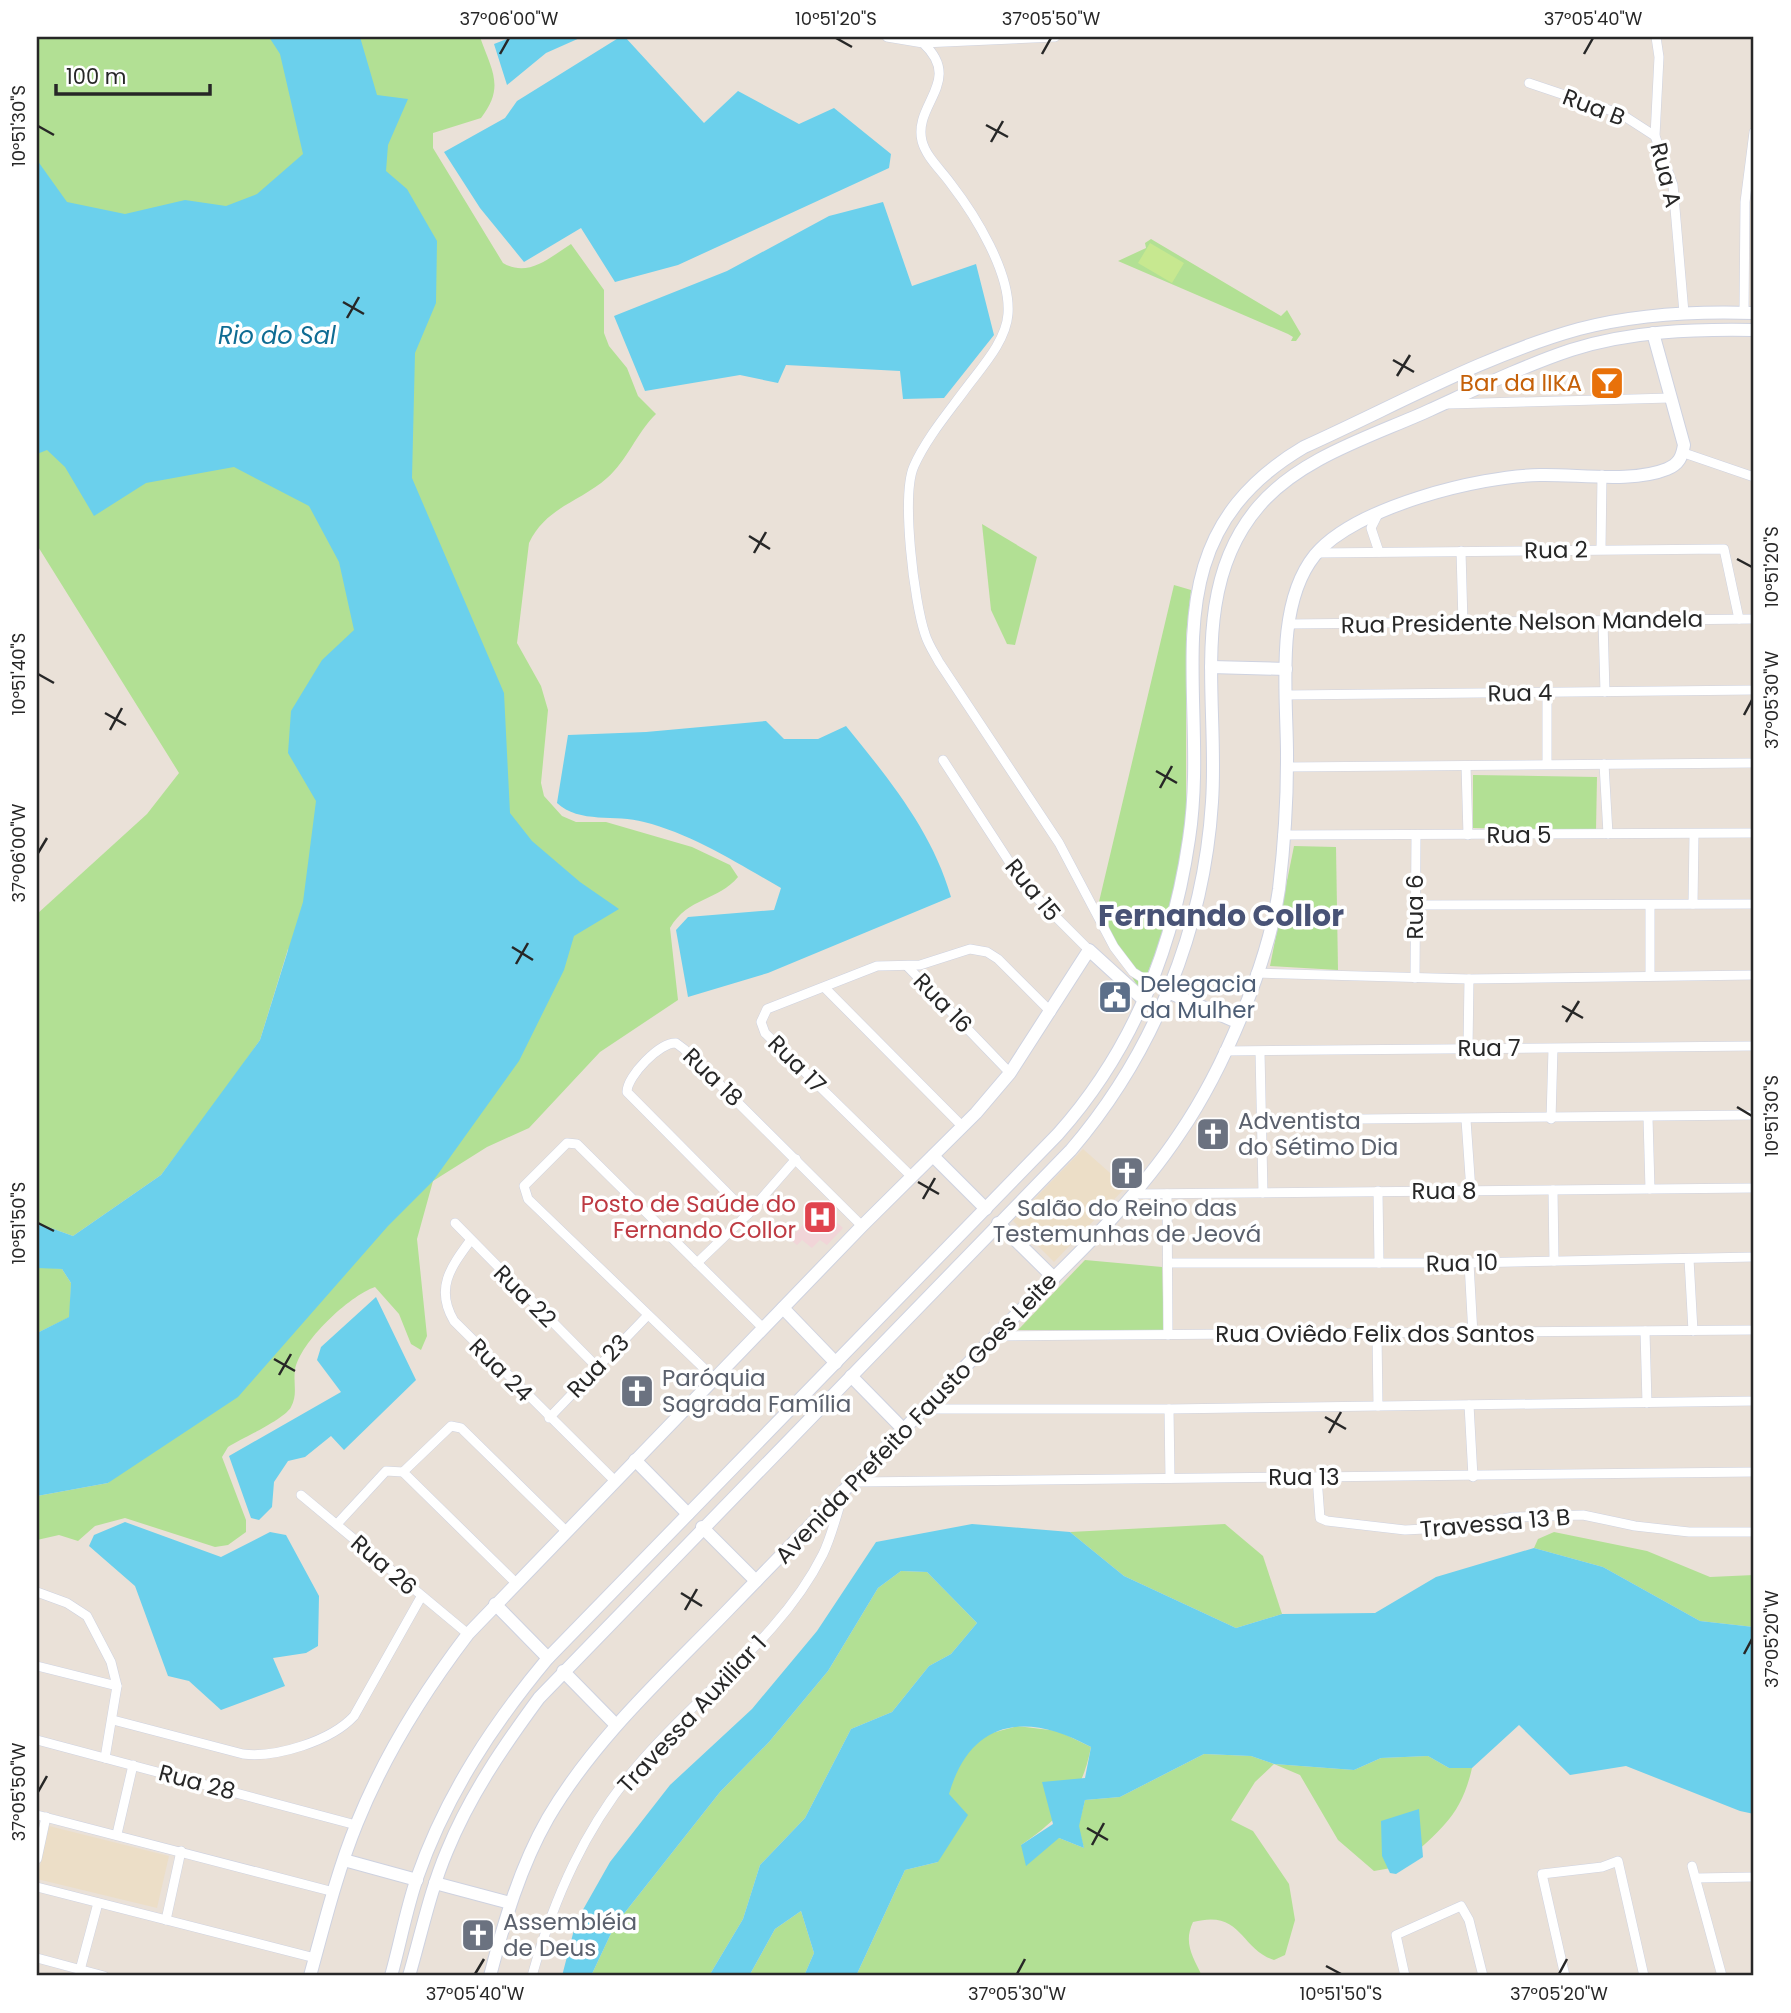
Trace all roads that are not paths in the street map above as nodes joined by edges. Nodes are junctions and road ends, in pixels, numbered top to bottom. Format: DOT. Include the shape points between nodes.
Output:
graph roads {
  1 [pos="887,37"];
  2 [pos="1055,37"];
  3 [pos="1656,37"];
  4 [pos="923,43"];
  5 [pos="1529,83"];
  6 [pos="1754,132"];
  7 [pos="1655,136"];
  8 [pos="1749,312"];
  9 [pos="1684,313"];
  10 [pos="1754,330"];
  11 [pos="1653,333"];
  12 [pos="1670,398"];
  13 [pos="1442,404"];
  14 [pos="1396,405"];
  15 [pos="1404,422"];
  16 [pos="1684,453"];
  17 [pos="1602,475"];
  18 [pos="1754,477"];
  19 [pos="1377,516"];
  20 [pos="1601,549"];
  21 [pos="1461,551"];
  22 [pos="1379,552"];
  23 [pos="1317,553"];
  24 [pos="1739,619"];
  25 [pos="1754,619"];
  26 [pos="1603,622"];
  27 [pos="1463,623"];
  28 [pos="1289,624"];
  29 [pos="1211,667"];
  30 [pos="1286,669"];
  31 [pos="1754,690"];
  32 [pos="1605,692"];
  33 [pos="1546,693"];
  34 [pos="1287,695"];
  35 [pos="943,760"];
  36 [pos="1754,763"];
  37 [pos="1548,764"];
  38 [pos="1604,764"];
  39 [pos="1466,766"];
  40 [pos="1287,767"];
  41 [pos="1754,833"];
  42 [pos="1608,834"];
  43 [pos="1283,835"];
  44 [pos="1416,835"];
  45 [pos="1468,835"];
  46 [pos="1694,835"];
  47 [pos="1693,904"];
  48 [pos="1754,904"];
  49 [pos="1415,905"];
  50 [pos="1650,905"];
  51 [pos="1089,950"];
  52 [pos="907,966"];
  53 [pos="1256,973"];
  54 [pos="1754,975"];
  55 [pos="1650,976"];
  56 [pos="1415,978"];
  57 [pos="1469,979"];
  58 [pos="1152,984"];
  59 [pos="825,988"];
  60 [pos="1168,992"];
  61 [pos="1145,1000"];
  62 [pos="1051,1012"];
  63 [pos="1237,1022"];
  64 [pos="1754,1046"];
  65 [pos="1468,1048"];
  66 [pos="1553,1049"];
  67 [pos="1224,1051"];
  68 [pos="1260,1052"];
  69 [pos="1010,1073"];
  70 [pos="1076,1113"];
  71 [pos="1754,1115"];
  72 [pos="1648,1118"];
  73 [pos="1551,1119"];
  74 [pos="1262,1120"];
  75 [pos="1466,1120"];
  76 [pos="962,1127"];
  77 [pos="1089,1129"];
  78 [pos="933,1156"];
  79 [pos="796,1159"];
  80 [pos="911,1176"];
  81 [pos="1754,1188"];
  82 [pos="1650,1189"];
  83 [pos="1553,1190"];
  84 [pos="1378,1191"];
  85 [pos="1471,1191"];
  86 [pos="1263,1193"];
  87 [pos="1135,1194"];
  88 [pos="1167,1194"];
  89 [pos="986,1209"];
  90 [pos="748,1214"];
  91 [pos="455,1223"];
  92 [pos="998,1223"];
  93 [pos="862,1226"];
  94 [pos="470,1241"];
  95 [pos="1754,1257"];
  96 [pos="1689,1259"];
  97 [pos="1554,1261"];
  98 [pos="697,1263"];
  99 [pos="1379,1263"];
  100 [pos="1469,1263"];
  101 [pos="1168,1264"];
  102 [pos="1054,1278"];
  103 [pos="783,1308"];
  104 [pos="648,1315"];
  105 [pos="763,1328"];
  106 [pos="1754,1330"];
  107 [pos="1645,1331"];
  108 [pos="1693,1331"];
  109 [pos="1377,1334"];
  110 [pos="1168,1335"];
  111 [pos="1473,1335"];
  112 [pos="995,1336"];
  113 [pos="836,1363"];
  114 [pos="597,1367"];
  115 [pos="851,1376"];
  116 [pos="714,1378"];
  117 [pos="1754,1401"];
  118 [pos="1647,1403"];
  119 [pos="1469,1405"];
  120 [pos="1378,1406"];
  121 [pos="926,1409"];
  122 [pos="1169,1409"];
  123 [pos="549,1418"];
  124 [pos="904,1430"];
  125 [pos="635,1460"];
  126 [pos="403,1472"];
  127 [pos="1754,1472"];
  128 [pos="1317,1477"];
  129 [pos="1473,1477"];
  130 [pos="1170,1478"];
  131 [pos="615,1481"];
  132 [pos="855,1482"];
  133 [pos="843,1494"];
  134 [pos="301,1495"];
  135 [pos="688,1514"];
  136 [pos="337,1524"];
  137 [pos="702,1527"];
  138 [pos="566,1531"];
  139 [pos="1754,1532"];
  140 [pos="756,1581"];
  141 [pos="516,1583"];
  142 [pos="37,1592"];
  143 [pos="421,1597"];
  144 [pos="495,1604"];
  145 [pos="468,1634"];
  146 [pos="548,1658"];
  147 [pos="37,1665"];
  148 [pos="563,1671"];
  149 [pos="117,1686"];
  150 [pos="113,1720"];
  151 [pos="617,1725"];
  152 [pos="37,1741"];
  153 [pos="104,1758"];
  154 [pos="133,1765"];
  155 [pos="41,1816"];
  156 [pos="356,1825"];
  157 [pos="117,1834"];
  158 [pos="181,1851"];
  159 [pos="37,1859"];
  160 [pos="344,1860"];
  161 [pos="1692,1866"];
  162 [pos="1698,1878"];
  163 [pos="1754,1878"];
  164 [pos="416,1880"];
  165 [pos="435,1883"];
  166 [pos="37,1887"];
  167 [pos="334,1892"];
  168 [pos="98,1903"];
  169 [pos="510,1903"];
  170 [pos="166,1920"];
  171 [pos="37,1958"];
  172 [pos="315,1958"];
  173 [pos="80,1970"];
  174 [pos="104,1976"];
  175 [pos="310,1976"];
  176 [pos="391,1976"];
  177 [pos="409,1976"];
  178 [pos="490,1976"];
  179 [pos="532,1976"];
  180 [pos="1405,1976"];
  181 [pos="1483,1976"];
  182 [pos="1565,1976"];
  183 [pos="1644,1976"];
  184 [pos="1722,1976"];
  1 -- 4 [label="street"];
  2 -- 4 [label="street"];
  3 -- 7 [label="street, Rua A"];
  4 -- 58 [label="street" via="935,58 939,75 922,124 922,141 978,222 1000,273 1008,316 1001,338 926,444 911,476 908,508 921,620 939,662 1059,843 1114,947 1133,972"];
  5 -- 7 [label="street, Rua B" via="1621,114"];
  6 -- 8 [label="street" via="1745,202"];
  7 -- 9 [label="street, Rua A" via="1673,185"];
  8 -- 9 [label="street"];
  9 -- 14 [label="street" via="1618,320 1529,345"];
  10 -- 11 [label="street"];
  11 -- 12 [label="street"];
  11 -- 13 [label="street" via="1572,350"];
  12 -- 13 [label="street"];
  12 -- 16 [label="street"];
  13 -- 15 [label="street"];
  14 -- 15 [label="street"];
  14 -- 58 [label="street" via="1281,461 1248,490 1211,546 1200,575 1193,628 1190,837 1172,923"];
  15 -- 29 [label="street" via="1301,471 1258,507 1232,546 1219,581"];
  16 -- 17 [label="street, Avenida Prefeito Fausto Goes Leite" via="1675,465 1660,471"];
  16 -- 18 [label="street"];
  17 -- 19 [label="street, Avenida Prefeito Fausto Goes Leite" via="1486,479 1444,489"];
  17 -- 20 [label="street"];
  19 -- 22 [label="street" via="1371,528"];
  19 -- 23 [label="street, Avenida Prefeito Fausto Goes Leite"];
  20 -- 21 [label="street, Rua 2"];
  20 -- 24 [label="street, Rua 2" via="1724,549"];
  21 -- 22 [label="street, Rua 2"];
  21 -- 27 [label="street"];
  22 -- 23 [label="street, Rua 2"];
  23 -- 28 [label="street, Avenida Prefeito Fausto Goes Leite" via="1297,591"];
  24 -- 25 [label="street, Rua Presidente Nelson Mandela"];
  24 -- 26 [label="street, Rua Presidente Nelson Mandela"];
  26 -- 27 [label="street, Rua Presidente Nelson Mandela"];
  26 -- 32 [label="street"];
  27 -- 28 [label="street, Rua Presidente Nelson Mandela"];
  28 -- 30 [label="street, Avenida Prefeito Fausto Goes Leite"];
  29 -- 30 [label="street"];
  29 -- 60 [label="street" via="1212,800 1207,856 1187,940"];
  30 -- 34 [label="street, Avenida Prefeito Fausto Goes Leite"];
  31 -- 32 [label="street, Rua 4"];
  32 -- 33 [label="street, Rua 4"];
  33 -- 34 [label="street, Rua 4"];
  33 -- 37 [label="street"];
  34 -- 40 [label="street, Avenida Prefeito Fausto Goes Leite"];
  35 -- 51 [label="street, Rua 15" via="1025,886"];
  36 -- 38 [label="street"];
  37 -- 38 [label="street"];
  37 -- 39 [label="street"];
  38 -- 42 [label="street"];
  39 -- 40 [label="street"];
  39 -- 45 [label="street"];
  40 -- 43 [label="street, Avenida Prefeito Fausto Goes Leite"];
  41 -- 46 [label="street, Rua 5"];
  42 -- 45 [label="street, Rua 5"];
  42 -- 46 [label="street, Rua 5"];
  43 -- 44 [label="street, Rua 5"];
  43 -- 53 [label="street, Avenida Prefeito Fausto Goes Leite" via="1276,906"];
  44 -- 45 [label="street, Rua 5"];
  44 -- 49 [label="street, Rua 6"];
  46 -- 47 [label="street"];
  47 -- 48 [label="street"];
  47 -- 50 [label="street"];
  49 -- 50 [label="street"];
  49 -- 56 [label="street, Rua 6"];
  50 -- 55 [label="street"];
  51 -- 61 [label="street, Rua 15"];
  51 -- 62 [label="street"];
  52 -- 59 [label="street, Rua 16" via="884,964"];
  52 -- 62 [label="street" via="970,949 987,952"];
  52 -- 69 [label="street, Rua 16"];
  53 -- 56 [label="street"];
  53 -- 63 [label="street, Avenida Prefeito Fausto Goes Leite"];
  54 -- 55 [label="street"];
  55 -- 57 [label="street"];
  56 -- 57 [label="street"];
  57 -- 65 [label="street"];
  58 -- 61 [label="street"];
  59 -- 76 [label="street"];
  59 -- 80 [label="street, Rua 17" via="769,1006 762,1028"];
  60 -- 63 [label="street"];
  60 -- 77 [label="street" via="1123,1080"];
  61 -- 70 [label="street" via="1119,1051"];
  62 -- 69 [label="street"];
  63 -- 67 [label="street, Avenida Prefeito Fausto Goes Leite"];
  64 -- 66 [label="street, Rua 7"];
  65 -- 66 [label="street, Rua 7"];
  65 -- 68 [label="street, Rua 7"];
  66 -- 73 [label="street"];
  67 -- 68 [label="street, Rua 7"];
  67 -- 87 [label="street, Avenida Prefeito Fausto Goes Leite" via="1192,1115"];
  68 -- 74 [label="street"];
  69 -- 76 [label="street"];
  70 -- 77 [label="street"];
  70 -- 89 [label="street"];
  71 -- 72 [label="street"];
  72 -- 73 [label="street"];
  72 -- 82 [label="street"];
  73 -- 75 [label="street"];
  74 -- 75 [label="street"];
  74 -- 86 [label="street"];
  75 -- 85 [label="street"];
  76 -- 78 [label="street"];
  77 -- 92 [label="street"];
  78 -- 80 [label="street"];
  78 -- 89 [label="street"];
  79 -- 90 [label="street"];
  79 -- 90 [label="street, Rua 18" via="678,1044 667,1044 631,1079 627,1089 631,1097"];
  79 -- 93 [label="street, Rua 18"];
  80 -- 93 [label="street"];
  81 -- 82 [label="street, Rua 8"];
  82 -- 83 [label="street, Rua 8"];
  83 -- 85 [label="street, Rua 8"];
  83 -- 97 [label="street"];
  84 -- 85 [label="street, Rua 8"];
  84 -- 86 [label="street, Rua 8"];
  84 -- 99 [label="street"];
  86 -- 88 [label="street, Rua 8"];
  87 -- 88 [label="street, Rua 8"];
  87 -- 102 [label="street, Avenida Prefeito Fausto Goes Leite"];
  88 -- 101 [label="street"];
  89 -- 113 [label="street"];
  90 -- 98 [label="street"];
  91 -- 94 [label="street, Rua 22"];
  92 -- 102 [label="street"];
  92 -- 115 [label="street"];
  93 -- 103 [label="street"];
  94 -- 114 [label="street, Rua 22"];
  94 -- 123 [label="street, Rua 24" via="444,1281 449,1314"];
  95 -- 96 [label="street, Rua 10"];
  96 -- 97 [label="street, Rua 10"];
  96 -- 108 [label="street"];
  97 -- 100 [label="street, Rua 10"];
  98 -- 104 [label="street" via="577,1144 562,1147 525,1185 531,1202"];
  98 -- 105 [label="street"];
  99 -- 100 [label="street, Rua 10"];
  99 -- 101 [label="street, Rua 10"];
  100 -- 111 [label="street"];
  101 -- 110 [label="street"];
  102 -- 112 [label="street, Avenida Prefeito Fausto Goes Leite"];
  103 -- 105 [label="street"];
  103 -- 113 [label="street"];
  104 -- 114 [label="street, Rua 23"];
  104 -- 116 [label="street"];
  105 -- 116 [label="street"];
  106 -- 108 [label="street, Rua Oviêdo Felix dos Santos"];
  107 -- 108 [label="street, Rua Oviêdo Felix dos Santos"];
  107 -- 111 [label="street, Rua Oviêdo Felix dos Santos"];
  107 -- 118 [label="street"];
  109 -- 110 [label="street, Rua Oviêdo Felix dos Santos"];
  109 -- 111 [label="street, Rua Oviêdo Felix dos Santos"];
  109 -- 120 [label="street"];
  110 -- 112 [label="street, Rua Oviêdo Felix dos Santos"];
  112 -- 121 [label="street, Avenida Prefeito Fausto Goes Leite"];
  113 -- 135 [label="street"];
  114 -- 123 [label="street, Rua 23"];
  115 -- 124 [label="street"];
  115 -- 137 [label="street"];
  116 -- 125 [label="street"];
  117 -- 118 [label="street"];
  118 -- 119 [label="street"];
  119 -- 120 [label="street"];
  119 -- 129 [label="street"];
  120 -- 122 [label="street"];
  121 -- 122 [label="street"];
  121 -- 124 [label="street, Avenida Prefeito Fausto Goes Leite"];
  122 -- 130 [label="street"];
  123 -- 131 [label="street, Rua 24"];
  124 -- 132 [label="street, Avenida Prefeito Fausto Goes Leite"];
  125 -- 131 [label="street"];
  125 -- 135 [label="street"];
  126 -- 136 [label="street" via="386,1471"];
  126 -- 138 [label="street" via="445,1429 458,1427"];
  126 -- 141 [label="street"];
  127 -- 129 [label="street, Rua 13"];
  128 -- 129 [label="street, Rua 13"];
  128 -- 130 [label="street, Rua 13"];
  128 -- 139 [label="street, Travessa 13 B" via="1317,1515 1326,1521 1418,1530 1513,1517 1583,1516 1676,1531"];
  130 -- 132 [label="street, Rua 13"];
  131 -- 138 [label="street"];
  132 -- 133 [label="street, Avenida Prefeito Fausto Goes Leite"];
  133 -- 140 [label="street, Avenida Prefeito Fausto Goes Leite"];
  133 -- 179 [label="street, Travessa Auxiliar 1" via="823,1554 794,1600 749,1654 639,1764 594,1826 556,1899"];
  134 -- 136 [label="street, Rua 26"];
  135 -- 146 [label="street"];
  136 -- 143 [label="street, Rua 26"];
  137 -- 140 [label="street"];
  137 -- 148 [label="street"];
  138 -- 141 [label="street"];
  140 -- 151 [label="street, Avenida Prefeito Fausto Goes Leite"];
  141 -- 144 [label="street"];
  142 -- 149 [label="street" via="87,1616 111,1662"];
  143 -- 145 [label="street, Rua 26"];
  143 -- 150 [label="street" via="354,1716 338,1729 291,1749 264,1756 243,1754"];
  144 -- 145 [label="street"];
  144 -- 146 [label="street"];
  145 -- 156 [label="street" via="416,1706"];
  146 -- 164 [label="street" via="505,1711 465,1773"];
  147 -- 149 [label="street"];
  148 -- 151 [label="street"];
  148 -- 165 [label="street" via="482,1780"];
  149 -- 150 [label="street"];
  150 -- 153 [label="street"];
  151 -- 169 [label="street, Avenida Prefeito Fausto Goes Leite" via="551,1813"];
  152 -- 153 [label="street, Rua 28"];
  153 -- 154 [label="street, Rua 28"];
  154 -- 156 [label="street, Rua 28"];
  154 -- 157 [label="street"];
  155 -- 157 [label="street"];
  155 -- 159 [label="street"];
  156 -- 160 [label="street"];
  157 -- 158 [label="street"];
  158 -- 167 [label="street"];
  158 -- 170 [label="street"];
  160 -- 164 [label="street"];
  160 -- 167 [label="street"];
  161 -- 162 [label="street"];
  162 -- 163 [label="street"];
  162 -- 184 [label="street"];
  164 -- 176 [label="street"];
  165 -- 169 [label="street"];
  165 -- 177 [label="street"];
  166 -- 168 [label="street"];
  167 -- 172 [label="street"];
  168 -- 170 [label="street"];
  168 -- 173 [label="street"];
  169 -- 178 [label="street, Avenida Prefeito Fausto Goes Leite"];
  170 -- 172 [label="street"];
  171 -- 173 [label="street"];
  172 -- 175 [label="street"];
  173 -- 174 [label="street"];
  180 -- 181 [label="street" via="1395,1935 1461,1906"];
  182 -- 183 [label="street" via="1542,1874 1618,1861"];
}
